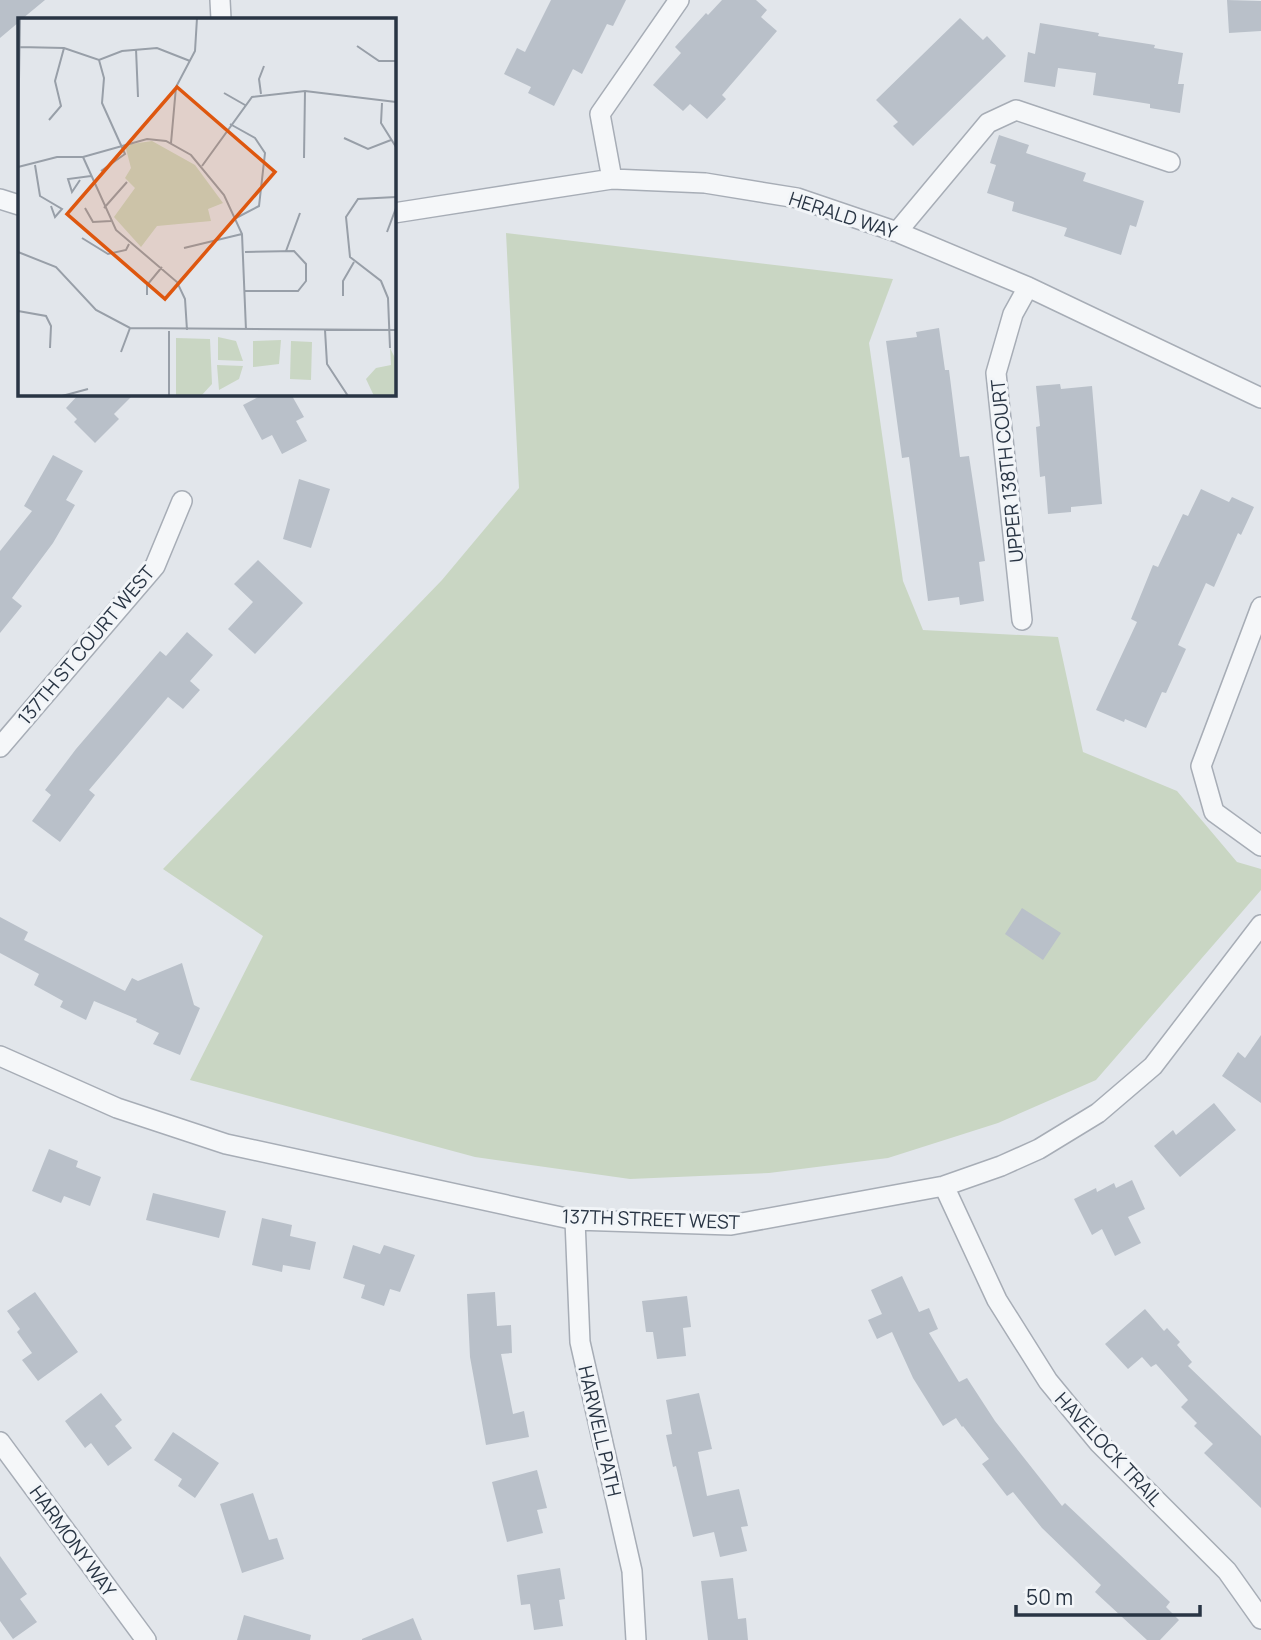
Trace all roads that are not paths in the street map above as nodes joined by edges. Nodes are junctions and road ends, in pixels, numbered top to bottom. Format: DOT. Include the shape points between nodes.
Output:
graph roads {
  1 [pos="220,0"];
  2 [pos="679,0"];
  3 [pos="221,18"];
  4 [pos="1170,162"];
  5 [pos="612,179"];
  6 [pos="0,199"];
  7 [pos="18,205"];
  8 [pos="396,213"];
  9 [pos="897,232"];
  10 [pos="1028,287"];
  11 [pos="1261,398"];
  12 [pos="182,501"];
  13 [pos="1261,607"];
  14 [pos="1022,620"];
  15 [pos="0,747"];
  16 [pos="1261,846"];
  17 [pos="1261,925"];
  18 [pos="0,1056"];
  19 [pos="944,1186"];
  20 [pos="575,1220"];
  21 [pos="0,1442"];
  22 [pos="1261,1619"];
  23 [pos="146,1640"];
  24 [pos="636,1640"];
  1 -- 3 [label="street"];
  2 -- 5 [label="street" via="600,114"];
  4 -- 9 [label="street" via="1016,110 988,123"];
  5 -- 8 [label="street, HERALD WAY"];
  5 -- 9 [label="street, HERALD WAY" via="705,183 797,198"];
  6 -- 7 [label="street"];
  9 -- 10 [label="street, HERALD WAY"];
  10 -- 11 [label="street, HERALD WAY"];
  10 -- 14 [label="street, UPPER 138TH COURT" via="1013,314 996,373"];
  12 -- 15 [label="street, 137TH ST COURT WEST" via="155,566"];
  13 -- 16 [label="street" via="1201,765 1214,812"];
  17 -- 19 [label="street, 137TH STREET WEST" via="1153,1066 1098,1113 1039,1149"];
  18 -- 20 [label="street, 137TH STREET WEST" via="117,1108 226,1144"];
  19 -- 20 [label="street, 137TH STREET WEST" via="731,1225"];
  19 -- 22 [label="street, HAVELOCK TRAIL" via="998,1300 1048,1381 1099,1443 1227,1571"];
  20 -- 24 [label="street, HARWELL PATH" via="580,1342 632,1571"];
  21 -- 23 [label="street, HARMONY WAY"];
}
